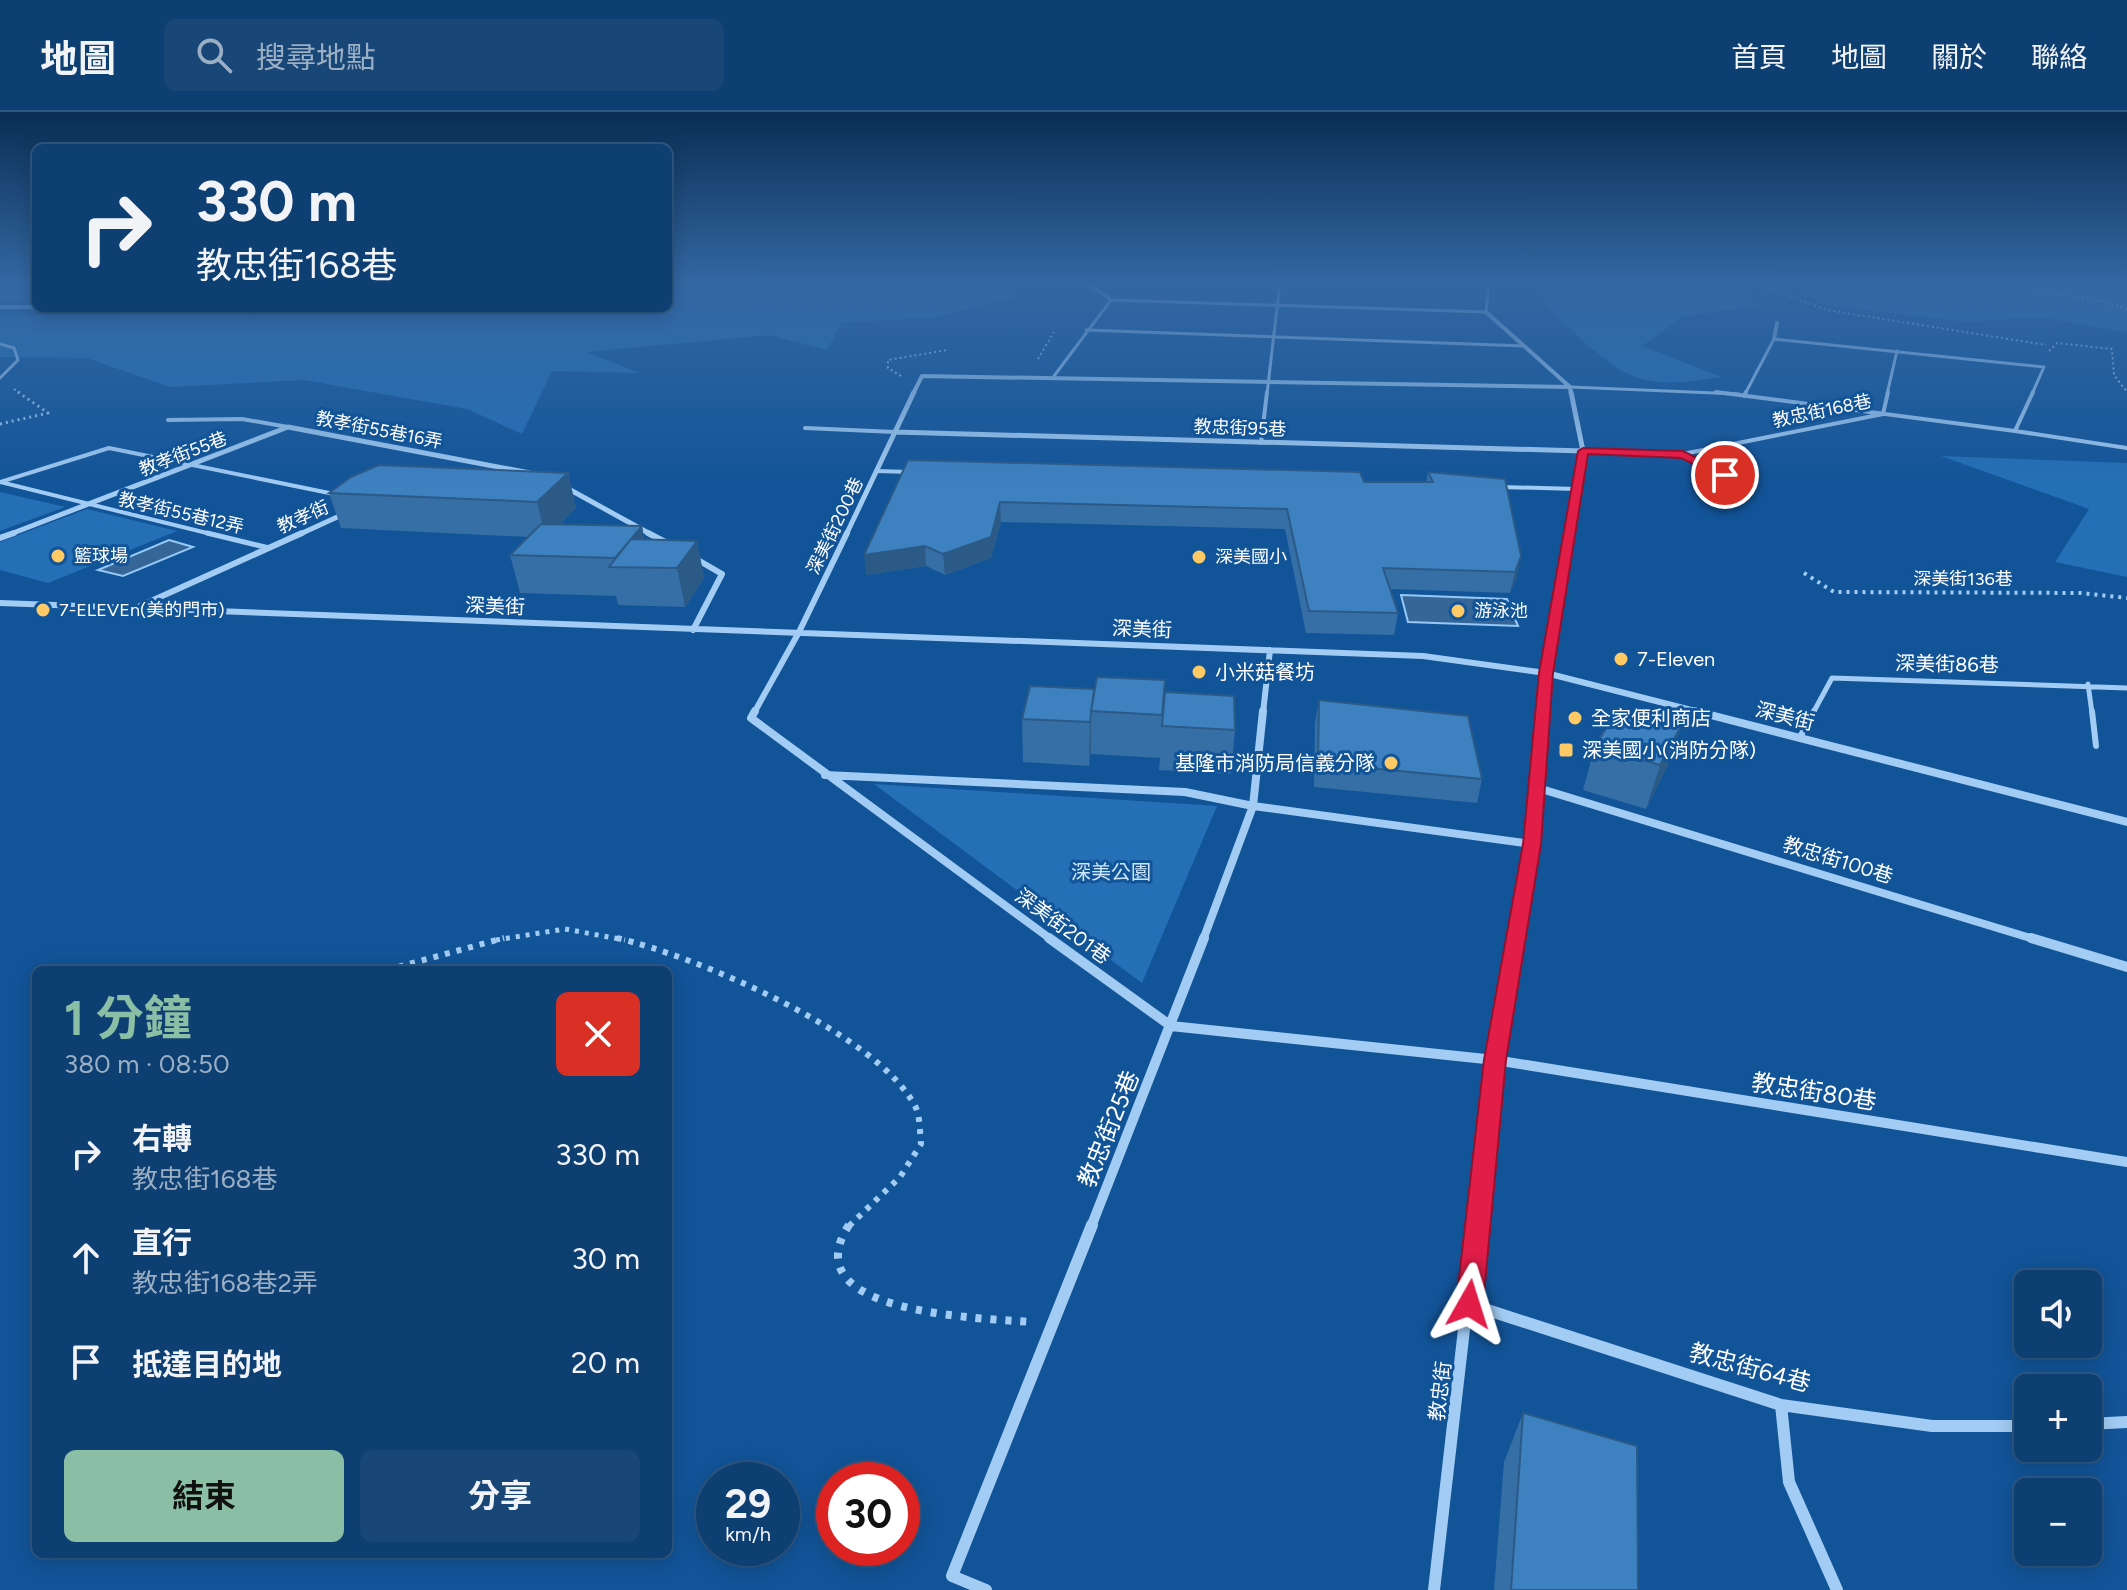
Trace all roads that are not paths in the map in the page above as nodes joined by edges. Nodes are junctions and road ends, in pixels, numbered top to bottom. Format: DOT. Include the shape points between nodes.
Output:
graph roads {
  1 [pos="15,351"];
  2 [pos="1071,351"];
  3 [pos="1272,351"];
  4 [pos="1530,351"];
  5 [pos="1768,351"];
  6 [pos="1897,351"];
  7 [pos="1054,376"];
  8 [pos="0,378"];
  9 [pos="1268,382"];
  10 [pos="1570,387"];
  11 [pos="1744,396"];
  12 [pos="1883,414"];
  13 [pos="168,420"];
  14 [pos="288,427"];
  15 [pos="805,428"];
  16 [pos="2015,431"];
  17 [pos="895,432"];
  18 [pos="1261,443"];
  19 [pos="2127,448"];
  20 [pos="1583,451"];
  21 [pos="1683,454"];
  22 [pos="464,461"];
  23 [pos="195,464"];
  24 [pos="451,467"];
  25 [pos="877,471"];
  26 [pos="925,473"];
  27 [pos="534,474"];
  28 [pos="0,482"];
  29 [pos="557,483"];
  30 [pos="1746,485"];
  31 [pos="1497,487"];
  32 [pos="1577,489"];
  33 [pos="342,495"];
  34 [pos="87,505"];
  35 [pos="358,507"];
  36 [pos="0,538"];
  37 [pos="671,545"];
  38 [pos="269,548"];
  39 [pos="684,552"];
  40 [pos="0,603"];
  41 [pos="136,607"];
  42 [pos="693,630"];
  43 [pos="799,632"];
  44 [pos="1270,650"];
  45 [pos="1546,673"];
  46 [pos="2088,684"];
  47 [pos="2127,688"];
  48 [pos="1800,737"];
  49 [pos="2096,746"];
  50 [pos="824,775"];
  51 [pos="1538,788"];
  52 [pos="1253,806"];
  53 [pos="2127,822"];
  54 [pos="1532,844"];
  55 [pos="2127,967"];
  56 [pos="1171,1026"];
  57 [pos="1495,1060"];
  58 [pos="2127,1162"];
  59 [pos="1469,1304"];
  60 [pos="1781,1405"];
  61 [pos="2127,1422"];
  62 [pos="2102,1423"];
  63 [pos="2014,1426"];
  64 [pos="986,1590"];
  65 [pos="1434,1590"];
  66 [pos="1837,1590"];
  1 -- 8 [label="lane" via="18,360"];
  2 -- 7 [label="lane"];
  3 -- 9 [label="lane"];
  4 -- 10 [label="street"];
  5 -- 11 [label="lane"];
  6 -- 12 [label="lane, 教忠街168巷"];
  6 -- 16 [label="lane" via="2044,367"];
  7 -- 9 [label="street"];
  7 -- 17 [label="street, 深美街200巷" via="922,376"];
  9 -- 10 [label="street"];
  9 -- 18 [label="lane"];
  10 -- 11 [label="lane" via="1628,384"];
  10 -- 20 [label="street, 教忠街"];
  11 -- 12 [label="lane"];
  12 -- 16 [label="lane"];
  12 -- 21 [label="lane, 教忠街168巷"];
  13 -- 14 [label="lane" via="242,419"];
  14 -- 22 [label="street, 教孝街55巷16弄"];
  14 -- 23 [label="street, 教孝街55巷"];
  15 -- 17 [label="lane"];
  16 -- 19 [label="lane"];
  17 -- 18 [label="street, 教忠街95巷"];
  17 -- 25 [label="street, 深美街200巷"];
  18 -- 20 [label="street, 教忠街95巷"];
  20 -- 21 [label="lane, 教忠街168巷"];
  20 -- 32 [label="street, 教忠街"];
  21 -- 30 [label="lane"];
  22 -- 24 [label="street"];
  22 -- 27 [label="street"];
  23 -- 28 [label="lane" via="101,448"];
  23 -- 33 [label="lane"];
  23 -- 34 [label="street, 教孝街55巷"];
  25 -- 26 [label="lane"];
  25 -- 43 [label="street, 深美街200巷"];
  28 -- 34 [label="lane, 教孝街55巷12弄"];
  29 -- 37 [label="street"];
  31 -- 32 [label="lane"];
  32 -- 45 [label="street, 教忠街"];
  34 -- 36 [label="street, 教孝街55巷"];
  34 -- 38 [label="lane, 教孝街55巷12弄"];
  35 -- 38 [label="street, 教孝街"];
  38 -- 41 [label="street, 教孝街"];
  39 -- 42 [label="street" via="722,574"];
  40 -- 41 [label="street, 教孝街"];
  41 -- 42 [label="street, 深美街"];
  42 -- 43 [label="street, 深美街"];
  43 -- 44 [label="street, 深美街"];
  43 -- 50 [label="street, 深美街201巷" via="751,718"];
  44 -- 45 [label="street, 深美街" via="1423,656"];
  44 -- 52 [label="street, 教忠街25巷"];
  45 -- 48 [label="street, 深美街"];
  45 -- 51 [label="street, 教忠街"];
  46 -- 47 [label="lane, 深美街86巷"];
  46 -- 48 [label="lane, 深美街86巷" via="1832,678"];
  46 -- 49 [label="lane"];
  48 -- 53 [label="street, 深美街"];
  50 -- 52 [label="street" via="1185,792"];
  50 -- 56 [label="street, 深美街201巷"];
  51 -- 54 [label="street, 教忠街"];
  51 -- 55 [label="street, 教忠街100巷"];
  52 -- 54 [label="street"];
  52 -- 56 [label="street, 教忠街25巷"];
  54 -- 57 [label="street, 教忠街"];
  56 -- 57 [label="street, 深美街201巷"];
  56 -- 64 [label="street, 教忠街25巷" via="952,1576"];
  57 -- 58 [label="street, 教忠街80巷"];
  57 -- 59 [label="street, 教忠街"];
  59 -- 60 [label="street, 教忠街64巷"];
  59 -- 65 [label="street, 教忠街"];
  60 -- 63 [label="street, 教忠街64巷" via="1932,1426"];
  60 -- 66 [label="street" via="1789,1482"];
  61 -- 62 [label="street"];
}
